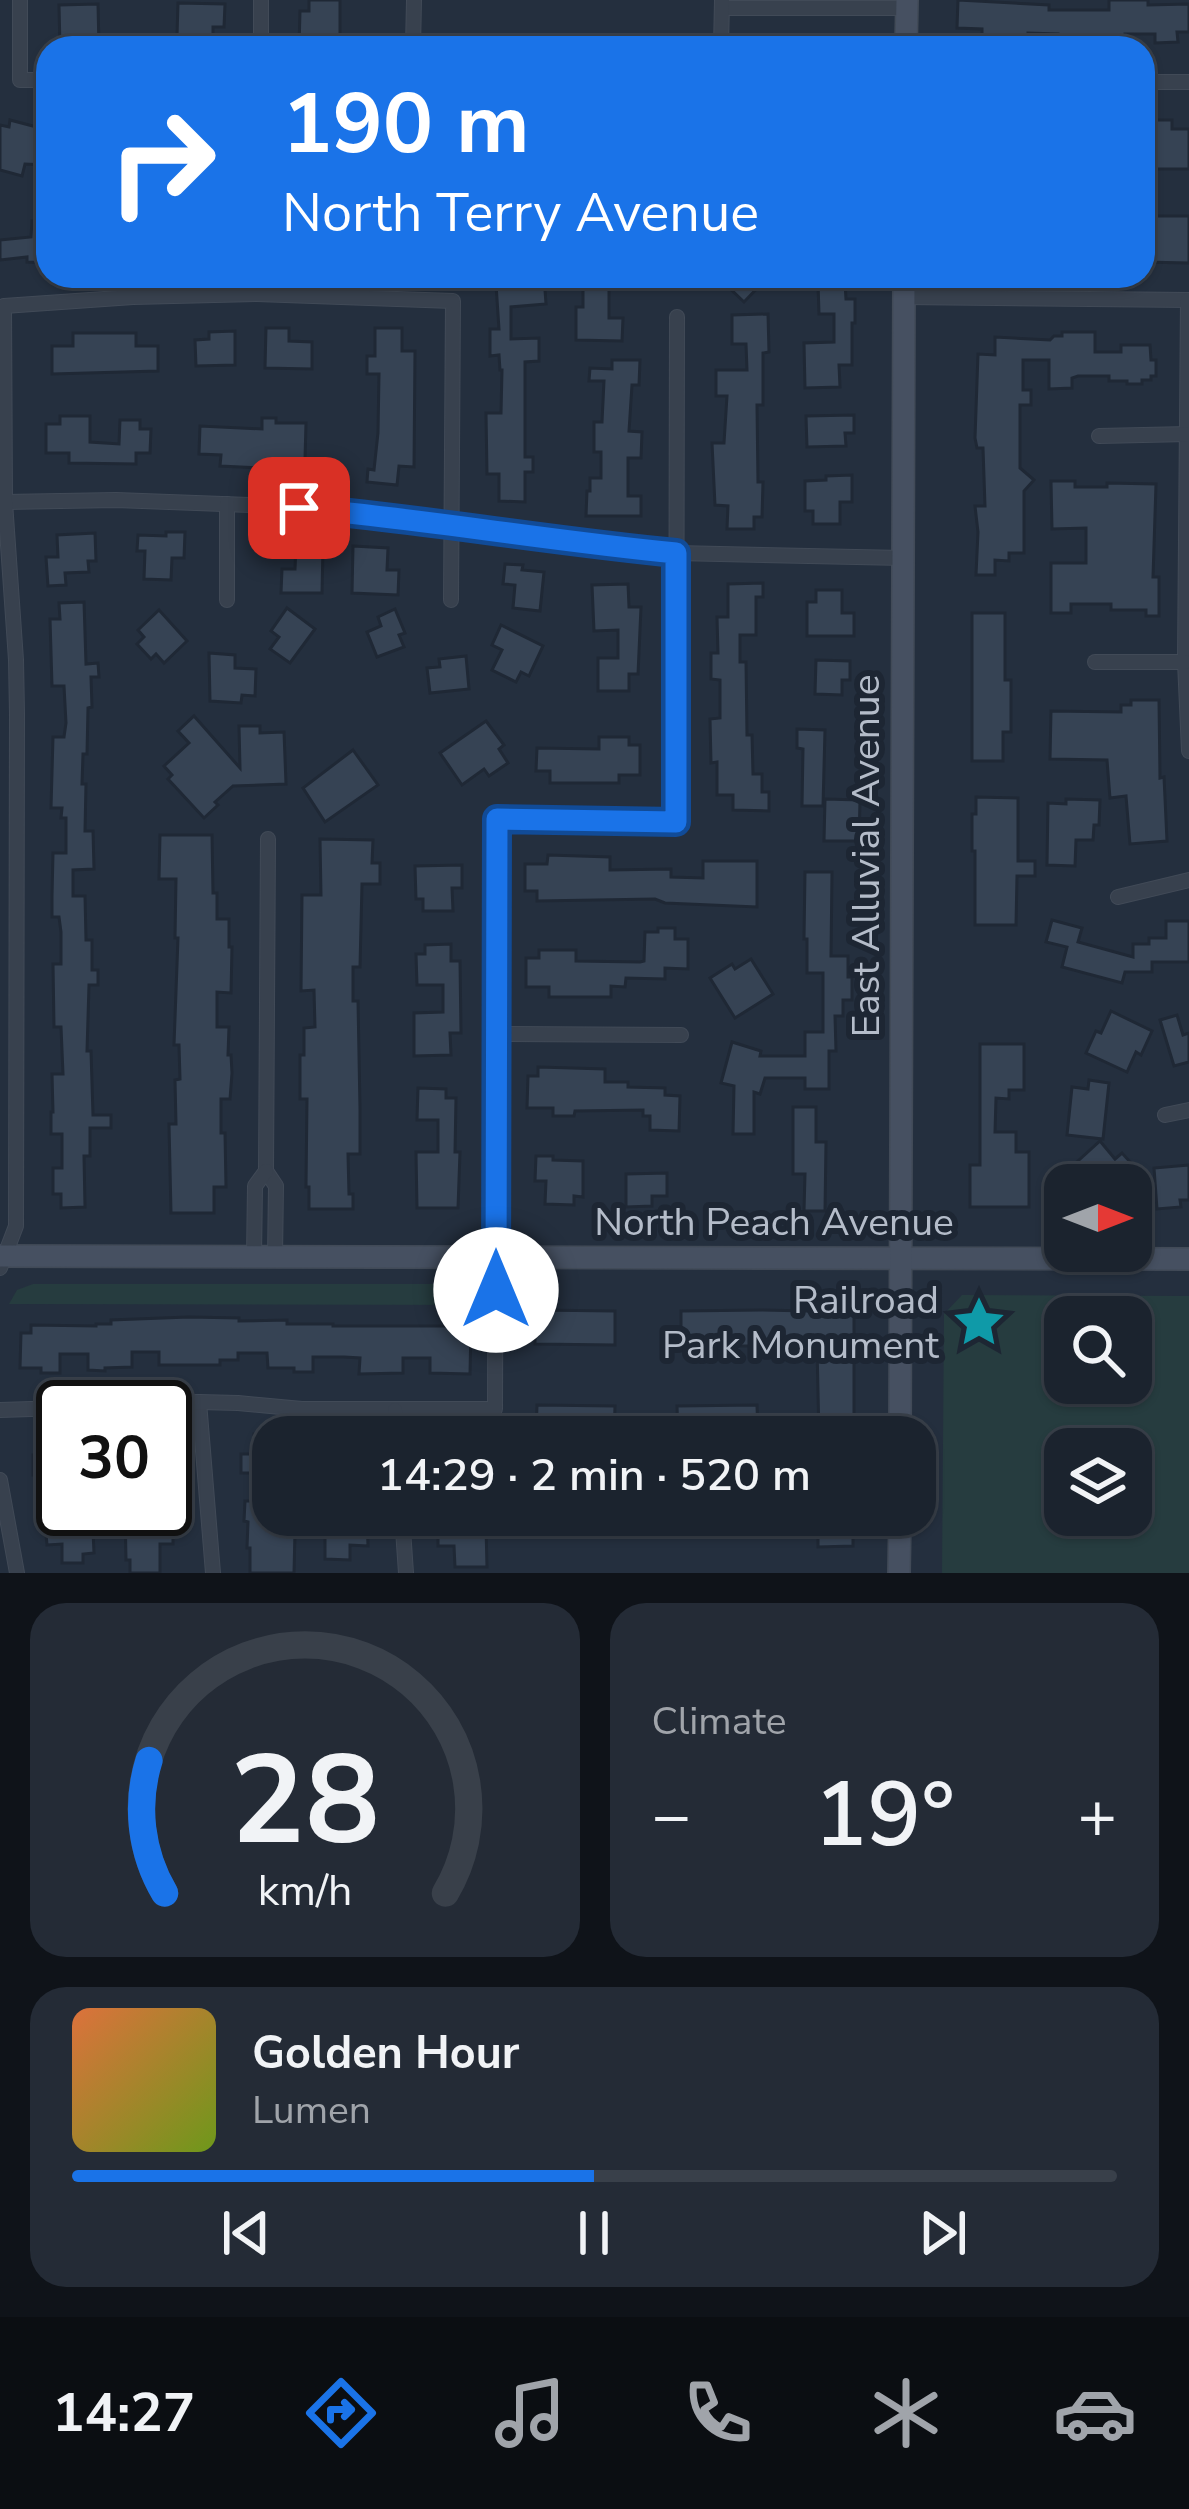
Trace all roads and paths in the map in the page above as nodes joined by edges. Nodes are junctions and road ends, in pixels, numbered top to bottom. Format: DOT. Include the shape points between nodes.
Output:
graph roads {
  1 [pos="20,0"];
  2 [pos="261,0"];
  3 [pos="414,0"];
  4 [pos="722,4"];
  5 [pos="907,4"];
  6 [pos="261,36"];
  7 [pos="413,36"];
  8 [pos="722,36"];
  9 [pos="906,36"];
  10 [pos="36,80"];
  11 [pos="1155,82"];
  12 [pos="1189,82"];
  13 [pos="257,288"];
  14 [pos="904,288"];
  15 [pos="945,288"];
  16 [pos="257,294"];
  17 [pos="1188,300"];
  18 [pos="677,317"];
  19 [pos="1188,434"];
  20 [pos="1099,436"];
  21 [pos="5,502"];
  22 [pos="227,504"];
  23 [pos="452,525"];
  24 [pos="676,553"];
  25 [pos="903,558"];
  26 [pos="227,600"];
  27 [pos="451,600"];
  28 [pos="1096,662"];
  29 [pos="1185,662"];
  30 [pos="1189,751"];
  31 [pos="268,839"];
  32 [pos="1189,880"];
  33 [pos="1118,897"];
  34 [pos="496,1034"];
  35 [pos="681,1035"];
  36 [pos="1189,1110"];
  37 [pos="1165,1115"];
  38 [pos="264,1257"];
  39 [pos="900,1257"];
  40 [pos="1189,1258"];
  41 [pos="496,1259"];
  42 [pos="2,1260"];
  43 [pos="192,1402"];
  44 [pos="199,1402"];
  45 [pos="36,1409"];
  46 [pos="0,1410"];
  47 [pos="395,1410"];
  48 [pos="395,1416"];
  49 [pos="901,1416"];
  50 [pos="0,1480"];
  51 [pos="403,1536"];
  52 [pos="900,1536"];
  53 [pos="17,1573"];
  54 [pos="213,1573"];
  55 [pos="406,1573"];
  56 [pos="899,1573"];
  1 -- 10 [label="street" via="20,80"];
  2 -- 6 [label="street"];
  3 -- 7 [label="street"];
  4 -- 5 [label="street"];
  4 -- 8 [label="street"];
  5 -- 9 [label="street"];
  11 -- 12 [label="street"];
  13 -- 16 [label="street"];
  14 -- 25 [label="street, East Alluvial Avenue"];
  15 -- 17 [label="street"];
  16 -- 21 [label="street" via="4,305"];
  16 -- 23 [label="street" via="453,301"];
  17 -- 19 [label="street"];
  18 -- 24 [label="street"];
  19 -- 20 [label="street"];
  19 -- 29 [label="street"];
  21 -- 22 [label="street"];
  21 -- 42 [label="street" via="16,660 16,1226"];
  22 -- 23 [label="street"];
  22 -- 26 [label="street"];
  23 -- 24 [label="street"];
  23 -- 27 [label="street"];
  24 -- 25 [label="street"];
  24 -- 34 [label="street" via="676,822 497,819"];
  25 -- 39 [label="street, East Alluvial Avenue"];
  28 -- 29 [label="street"];
  29 -- 30 [label="street"];
  31 -- 38 [label="street" via="266,1171 255,1186"];
  32 -- 33 [label="street"];
  34 -- 35 [label="street"];
  34 -- 41 [label="street"];
  36 -- 37 [label="street"];
  38 -- 41 [label="street, North Peach Avenue"];
  38 -- 42 [label="street, North Peach Avenue"];
  39 -- 40 [label="street, North Peach Avenue"];
  39 -- 41 [label="street, North Peach Avenue"];
  39 -- 49 [label="street, East Alluvial Avenue"];
  41 -- 47 [label="street" via="495,1409"];
  43 -- 44 [label="street"];
  44 -- 47 [label="street"];
  44 -- 54 [label="street"];
  45 -- 46 [label="street"];
  47 -- 48 [label="street"];
  50 -- 53 [label="street"];
  51 -- 55 [label="street"];
  52 -- 56 [label="street"];
}
